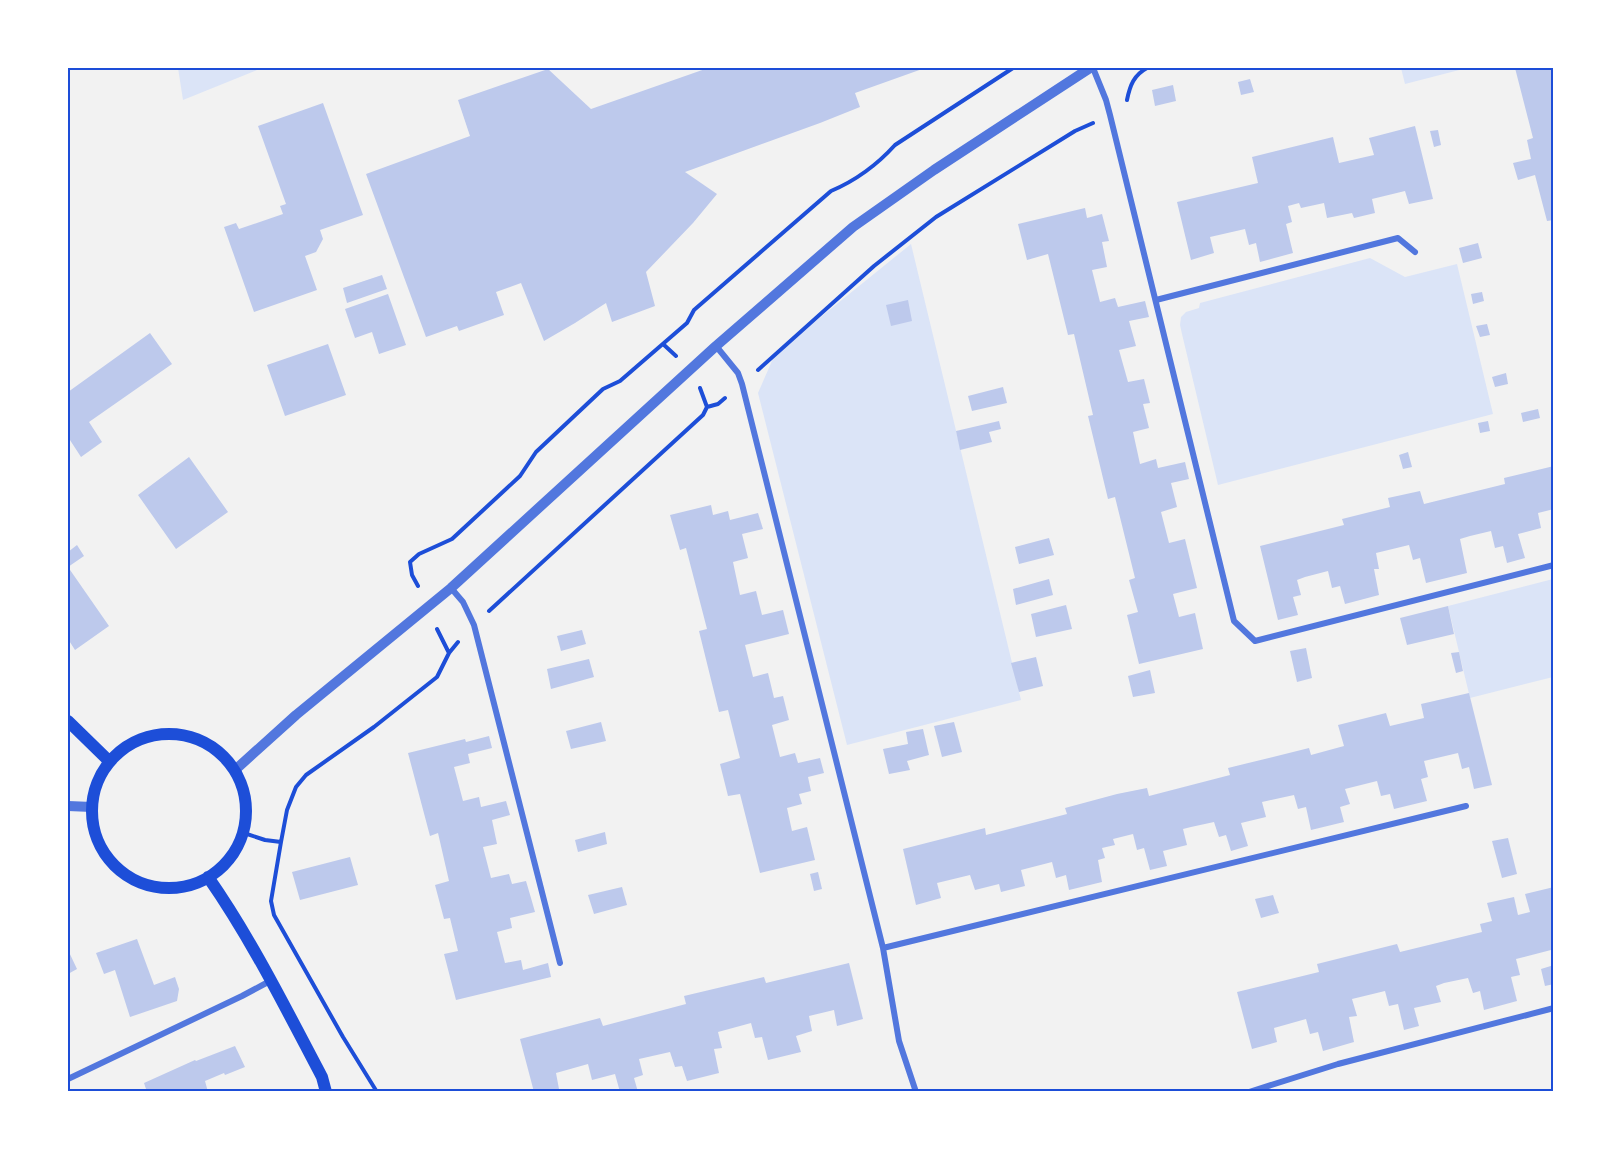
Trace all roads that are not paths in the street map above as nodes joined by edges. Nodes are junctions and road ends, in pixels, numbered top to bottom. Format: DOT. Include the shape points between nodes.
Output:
graph roads {
  1 [pos="1091,68"];
  2 [pos="1415,252"];
  3 [pos="1156,300"];
  4 [pos="716,346"];
  5 [pos="1554,565"];
  6 [pos="451,588"];
  7 [pos="68,721"];
  8 [pos="109,761"];
  9 [pos="236,770"];
  10 [pos="68,806"];
  11 [pos="1466,806"];
  12 [pos="92,807"];
  13 [pos="208,877"];
  14 [pos="883,948"];
  15 [pos="560,963"];
  16 [pos="270,981"];
  17 [pos="1554,1008"];
  18 [pos="68,1079"];
  19 [pos="326,1092"];
  20 [pos="916,1092"];
  21 [pos="1249,1092"];
  1 -- 3 [label="street" via="1106,100"];
  1 -- 4 [label="street" via="853,226"];
  2 -- 3 [label="street" via="1398,238"];
  3 -- 5 [label="street" via="1234,621 1255,641"];
  4 -- 6 [label="street"];
  4 -- 14 [label="street" via="742,384"];
  6 -- 9 [label="street" via="296,715"];
  6 -- 15 [label="street" via="474,625"];
  7 -- 8 [label="main road"];
  8 -- 9 [label="main road" via="129,744 154,735 181,734 221,753"];
  8 -- 12 [label="main road" via="97,783"];
  9 -- 13 [label="main road" via="247,811 244,833 224,866"];
  10 -- 12 [label="street"];
  11 -- 14 [label="street"];
  12 -- 13 [label="main road" via="94,832 105,855 122,874 145,885 170,889"];
  13 -- 16 [label="main road"];
  14 -- 20 [label="street" via="898,1041"];
  16 -- 18 [label="street"];
  16 -- 19 [label="main road" via="322,1077"];
  17 -- 21 [label="street" via="1338,1064"];
}
